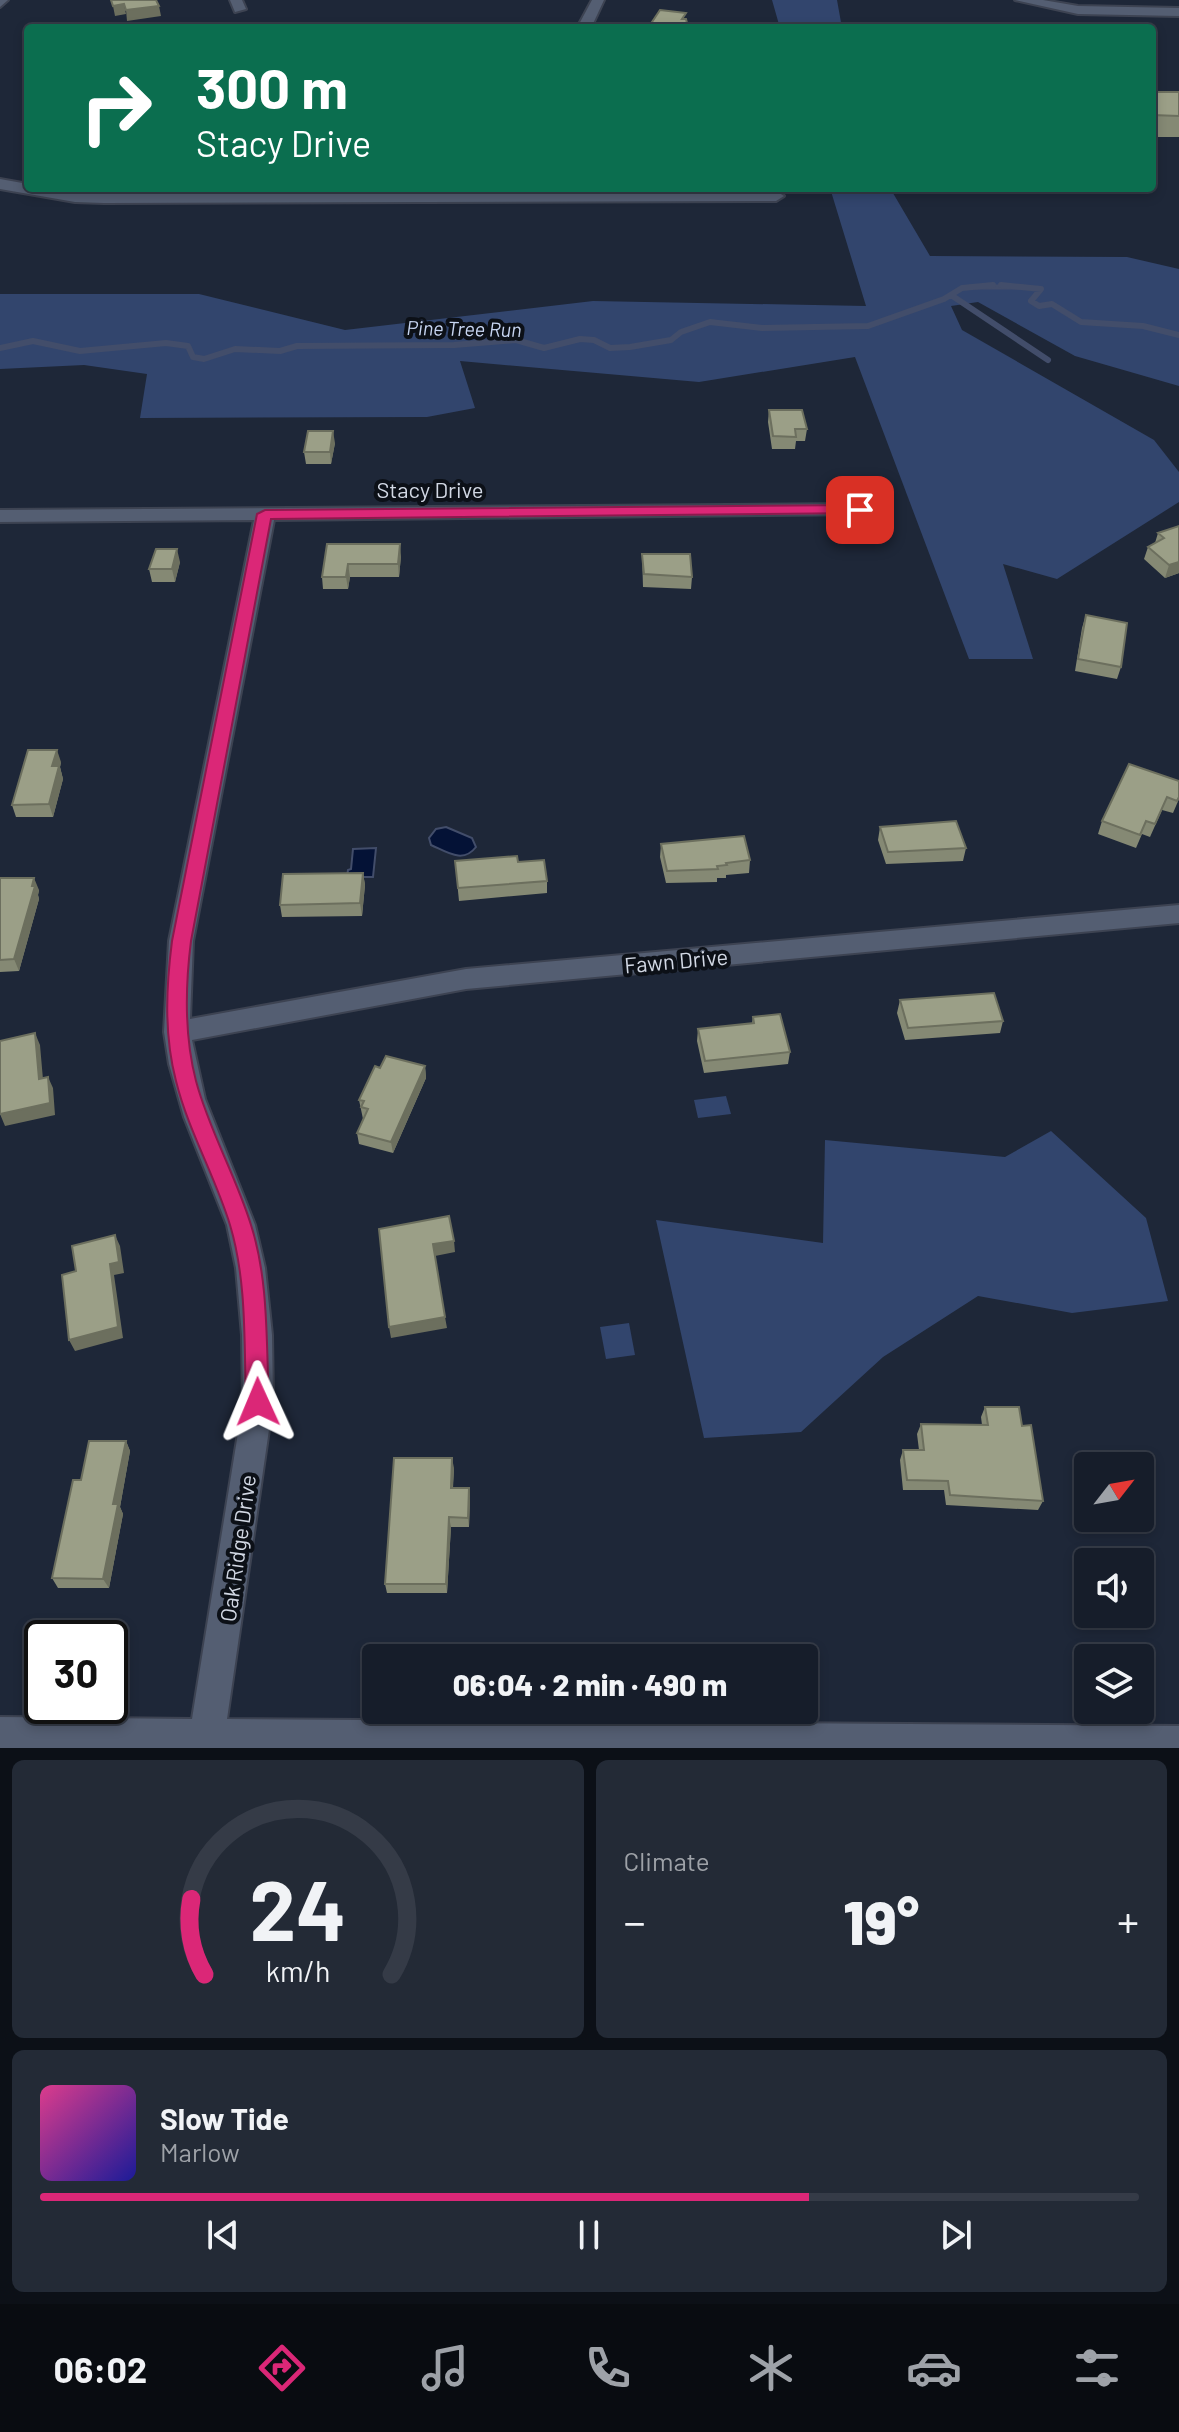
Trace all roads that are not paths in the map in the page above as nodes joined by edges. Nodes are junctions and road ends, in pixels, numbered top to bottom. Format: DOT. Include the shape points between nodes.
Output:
graph roads {
  1 [pos="598,0"];
  2 [pos="1021,0"];
  3 [pos="1179,12"];
  4 [pos="586,24"];
  5 [pos="0,184"];
  6 [pos="24,188"];
  7 [pos="46,192"];
  8 [pos="491,192"];
  9 [pos="599,192"];
  10 [pos="776,196"];
  11 [pos="860,510"];
  12 [pos="265,514"];
  13 [pos="0,516"];
  14 [pos="1179,914"];
  15 [pos="177,1032"];
  16 [pos="0,1735"];
  17 [pos="207,1737"];
  18 [pos="1179,1744"];
  1 -- 4 [label="street"];
  2 -- 3 [label="street" via="1078,10"];
  5 -- 6 [label="street"];
  7 -- 8 [label="street" via="104,198"];
  9 -- 10 [label="street"];
  11 -- 12 [label="street, Stacy Drive"];
  12 -- 13 [label="street, Stacy Drive"];
  12 -- 15 [label="street, Oak Ridge Drive" via="181,941"];
  14 -- 15 [label="street, Fawn Drive" via="466,979"];
  15 -- 17 [label="street, Oak Ridge Drive" via="186,1082 241,1226 257,1349 258,1402"];
  16 -- 17 [label="street"];
  17 -- 18 [label="street"];
}
